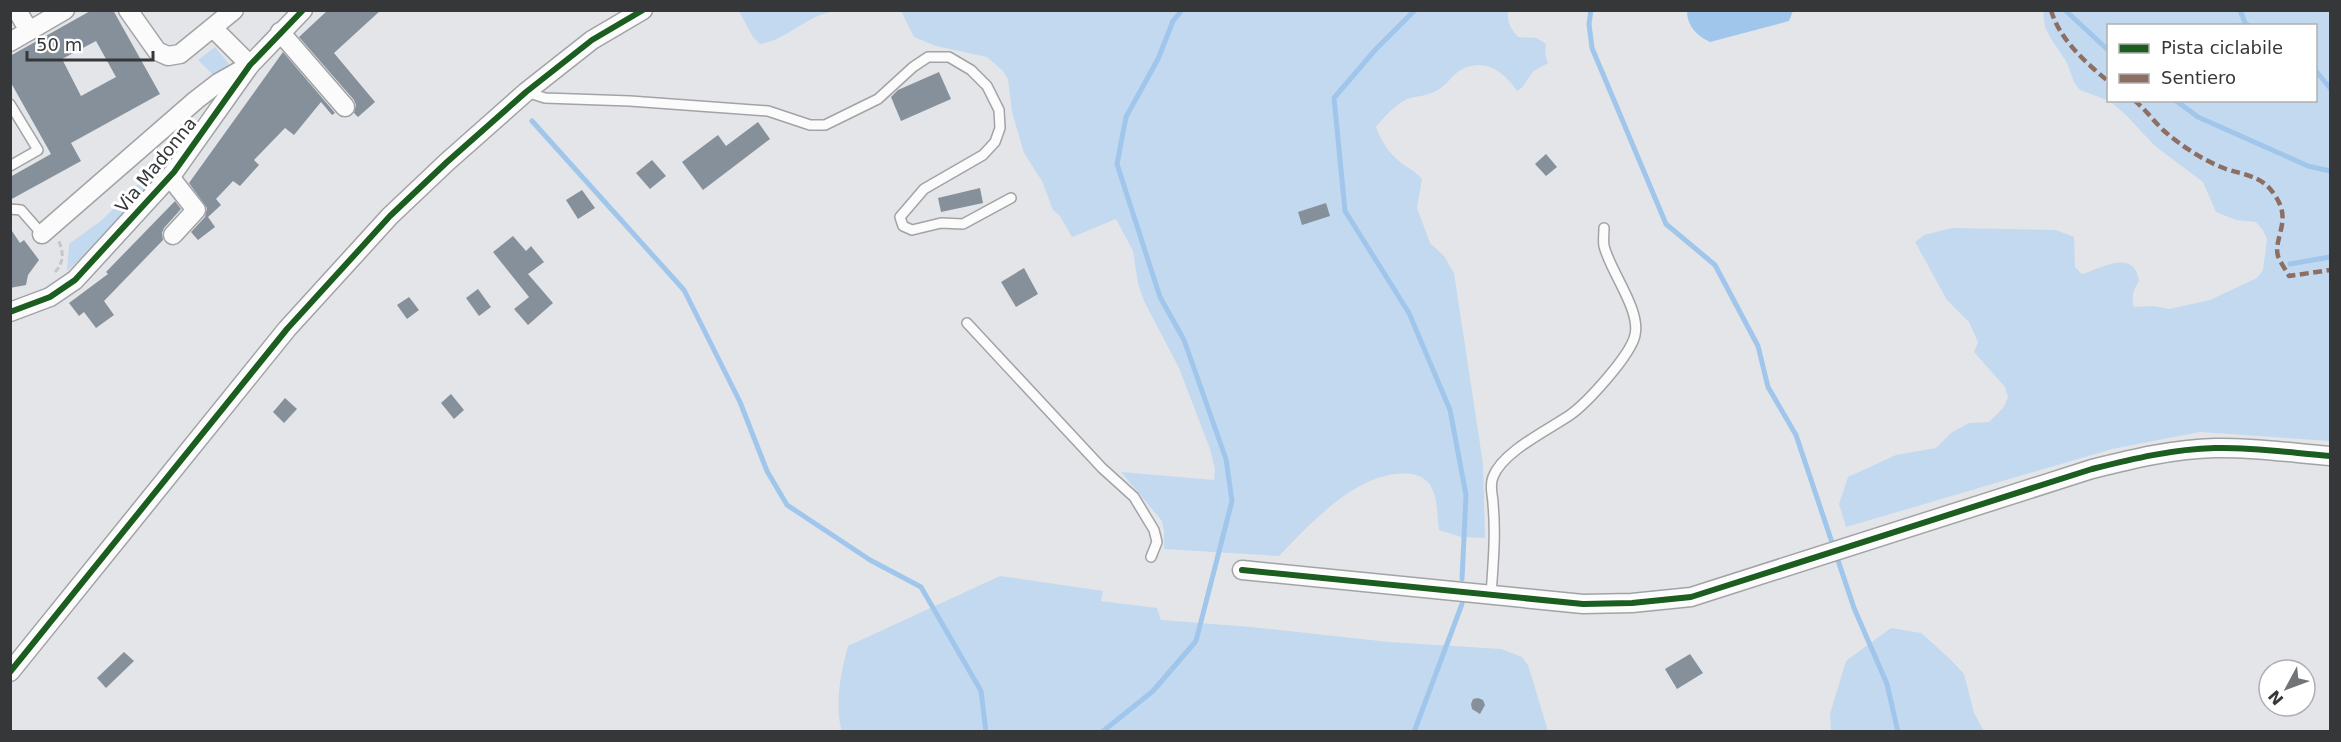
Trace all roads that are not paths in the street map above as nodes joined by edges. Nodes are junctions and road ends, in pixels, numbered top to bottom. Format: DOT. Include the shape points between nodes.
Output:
graph roads {
  1 [pos="16,10"];
  2 [pos="65,10"];
  3 [pos="128,10"];
  4 [pos="234,10"];
  5 [pos="303,10"];
  6 [pos="643,10"];
  7 [pos="213,28"];
  8 [pos="29,31"];
  9 [pos="280,33"];
  10 [pos="10,42"];
  11 [pos="250,65"];
  12 [pos="526,92"];
  13 [pos="10,104"];
  14 [pos="345,107"];
  15 [pos="10,166"];
  16 [pos="170,177"];
  17 [pos="1011,198"];
  18 [pos="10,209"];
  19 [pos="1604,228"];
  20 [pos="46,230"];
  21 [pos="173,235"];
  22 [pos="10,312"];
  23 [pos="967,323"];
  24 [pos="2331,456"];
  25 [pos="1151,557"];
  26 [pos="1242,570"];
  27 [pos="1491,595"];
  28 [pos="10,672"];
  1 -- 8 [label="street"];
  2 -- 8 [label="street"];
  3 -- 7 [label="street" via="157,51 168,56 180,54"];
  4 -- 7 [label="street"];
  5 -- 9 [label="street, Via Madonna"];
  6 -- 12 [label="street" via="592,40"];
  7 -- 11 [label="street"];
  8 -- 10 [label="street"];
  9 -- 11 [label="street, Via Madonna"];
  9 -- 14 [label="street"];
  11 -- 16 [label="street, Via Madonna"];
  11 -- 20 [label="street" via="196,100"];
  12 -- 17 [label="lane" via="545,98 768,111 810,125 825,125 878,99 928,57 949,57 972,70 987,86 999,110 1000,128 995,142 983,155 924,189 900,217 903,226 912,230 941,223 963,224"];
  12 -- 28 [label="street" via="390,216 287,328"];
  13 -- 15 [label="lane" via="38,150"];
  16 -- 21 [label="street" via="196,210"];
  16 -- 22 [label="street, Via Madonna" via="75,280 56,294"];
  18 -- 20 [label="lane" via="21,210"];
  19 -- 27 [label="lane" via="1611,266 1635,319 1634,341 1622,360 1572,413 1500,464 1490,489"];
  23 -- 25 [label="lane" via="1102,468 1134,497 1154,530 1157,542"];
  24 -- 27 [label="street" via="2217,448 2136,458 1691,597 1583,604"];
  26 -- 27 [label="street"];
}
